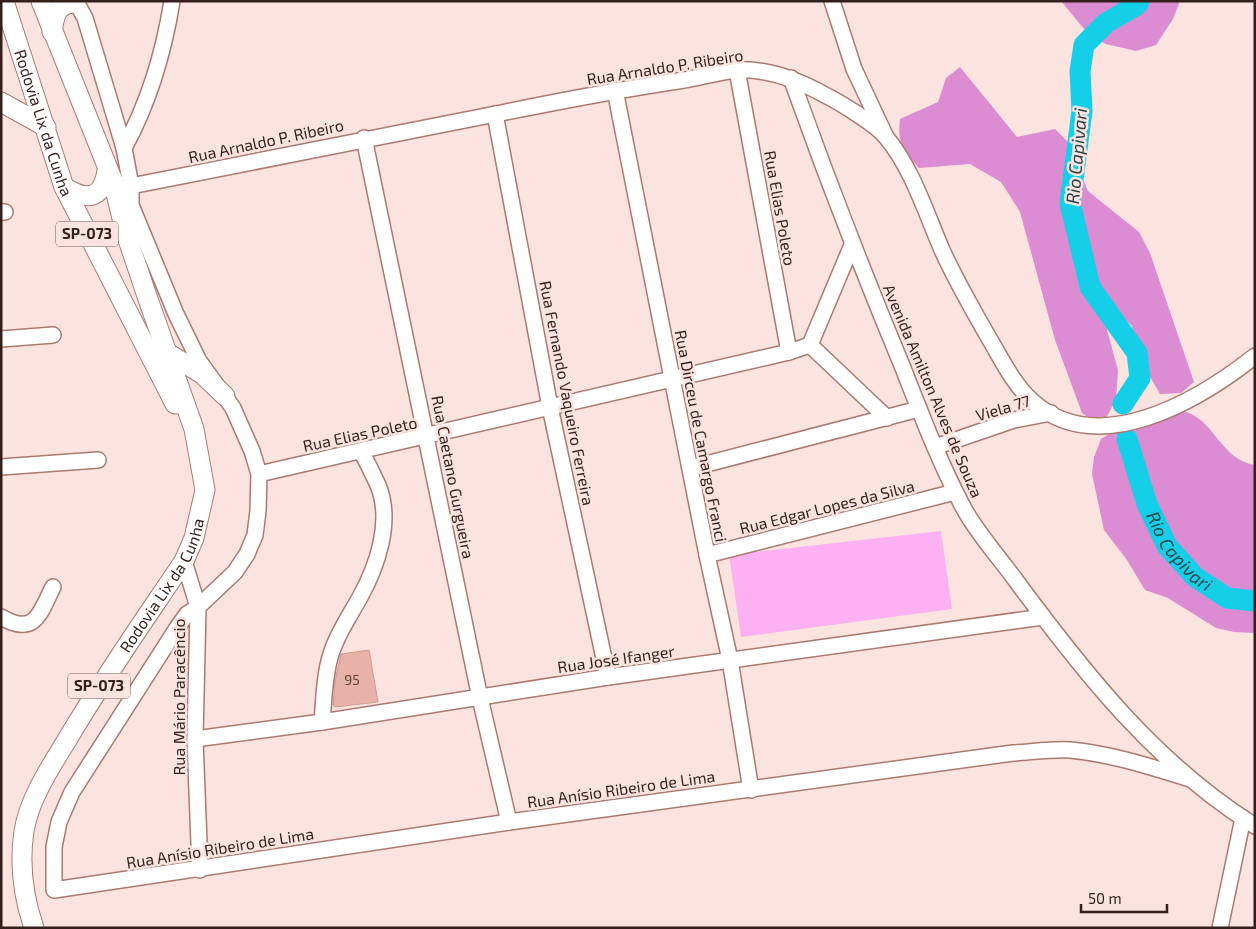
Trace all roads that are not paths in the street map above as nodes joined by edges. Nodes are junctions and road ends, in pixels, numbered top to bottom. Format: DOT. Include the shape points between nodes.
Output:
graph roads {
  1 [pos="4,1"];
  2 [pos="41,1"];
  3 [pos="172,1"];
  4 [pos="832,1"];
  5 [pos="72,2"];
  6 [pos="52,32"];
  7 [pos="737,70"];
  8 [pos="791,78"];
  9 [pos="615,90"];
  10 [pos="1,102"];
  11 [pos="496,114"];
  12 [pos="46,127"];
  13 [pos="885,135"];
  14 [pos="364,138"];
  15 [pos="124,148"];
  16 [pos="106,171"];
  17 [pos="131,186"];
  18 [pos="64,187"];
  19 [pos="852,245"];
  20 [pos="53,335"];
  21 [pos="1,339"];
  22 [pos="810,345"];
  23 [pos="166,352"];
  24 [pos="789,352"];
  25 [pos="1255,356"];
  26 [pos="672,378"];
  27 [pos="226,396"];
  28 [pos="550,407"];
  29 [pos="919,409"];
  30 [pos="1051,413"];
  31 [pos="887,418"];
  32 [pos="428,437"];
  33 [pos="936,447"];
  34 [pos="361,451"];
  35 [pos="199,455"];
  36 [pos="98,460"];
  37 [pos="1,467"];
  38 [pos="691,468"];
  39 [pos="259,474"];
  40 [pos="956,492"];
  41 [pos="707,555"];
  42 [pos="184,561"];
  43 [pos="53,586"];
  44 [pos="198,607"];
  45 [pos="1,617"];
  46 [pos="1043,617"];
  47 [pos="730,660"];
  48 [pos="608,677"];
  49 [pos="480,698"];
  50 [pos="322,722"];
  51 [pos="194,739"];
  52 [pos="1190,779"];
  53 [pos="751,790"];
  54 [pos="509,822"];
  55 [pos="1249,822"];
  56 [pos="200,870"];
  57 [pos="34,928"];
  58 [pos="1220,928"];
  1 -- 12 [label="main road, Rodovia Lix da Cunha / SP-073"];
  2 -- 6 [label="main road, Rodovia Lix da Cunha / SP-073"];
  3 -- 15 [label="street" via="153,76 140,115"];
  4 -- 13 [label="street" via="854,69"];
  5 -- 6 [label="main road" via="59,7"];
  5 -- 15 [label="street, Rua Mário Paracêncio" via="85,18"];
  6 -- 16 [label="main road, Rodovia Lix da Cunha / SP-073"];
  7 -- 8 [label="street, Rua Arnaldo P. Ribeiro"];
  7 -- 9 [label="street, Rua Arnaldo P. Ribeiro"];
  7 -- 24 [label="street, Rua Elias Poleto"];
  8 -- 13 [label="street, Rua Arnaldo P. Ribeiro" via="828,96"];
  8 -- 19 [label="street, Avenida Amilton Alves de Souza"];
  9 -- 11 [label="street, Rua Arnaldo P. Ribeiro"];
  9 -- 26 [label="street, Rua Dirceu de Camargo Franci"];
  10 -- 12 [label="main road"];
  11 -- 14 [label="street, Rua Arnaldo P. Ribeiro"];
  11 -- 28 [label="street, Rua Fernando Vaqueiro Ferreira"];
  12 -- 18 [label="main road, Rodovia Lix da Cunha / SP-073"];
  13 -- 30 [label="street, Rua Arnaldo P. Ribeiro" via="907,172 963,293 1015,382"];
  14 -- 17 [label="street, Rua Arnaldo P. Ribeiro"];
  14 -- 32 [label="street, Rua Caetano Gurgueira"];
  15 -- 17 [label="street, Rua Mário Paracêncio"];
  16 -- 18 [label="main road" via="104,184 91,196 79,196"];
  16 -- 23 [label="main road, Rodovia Lix da Cunha / SP-073" via="112,181 125,231"];
  17 -- 27 [label="street, Rua Mário Paracêncio" via="131,205 176,314 199,361"];
  18 -- 35 [label="main road, Rodovia Lix da Cunha / SP-073" via="190,430"];
  19 -- 22 [label="street"];
  19 -- 29 [label="street, Avenida Amilton Alves de Souza"];
  20 -- 21 [label="street"];
  22 -- 24 [label="street, Rua Elias Poleto"];
  22 -- 31 [label="street"];
  23 -- 27 [label="main road" via="202,374"];
  23 -- 35 [label="main road, Rodovia Lix da Cunha / SP-073" via="194,429"];
  24 -- 26 [label="street, Rua Elias Poleto"];
  25 -- 30 [label="street, Rua Arnaldo P. Ribeiro" via="1236,372 1186,400 1138,421 1094,426"];
  26 -- 28 [label="street, Rua Elias Poleto"];
  26 -- 38 [label="street, Rua Dirceu de Camargo Franci"];
  27 -- 39 [label="street, Rua Mário Paracêncio" via="244,430"];
  28 -- 32 [label="street, Rua Elias Poleto"];
  28 -- 48 [label="street, Rua Fernando Vaqueiro Ferreira"];
  29 -- 31 [label="street"];
  29 -- 33 [label="street, Avenida Amilton Alves de Souza"];
  30 -- 33 [label="street, Viela 77" via="1014,420"];
  31 -- 38 [label="street"];
  32 -- 34 [label="street, Rua Elias Poleto"];
  32 -- 49 [label="street, Rua Caetano Gurgueira"];
  33 -- 40 [label="street, Avenida Amilton Alves de Souza"];
  34 -- 39 [label="street, Rua Elias Poleto"];
  34 -- 50 [label="street" via="379,486 384,506 384,528 370,575 331,653"];
  35 -- 42 [label="main road, Rodovia Lix da Cunha / SP-073" via="205,490 194,538"];
  36 -- 37 [label="street"];
  38 -- 41 [label="street, Rua Dirceu de Camargo Franci"];
  39 -- 44 [label="street, Rua Mário Paracêncio" via="255,535 247,554 230,577"];
  40 -- 41 [label="street, Rua Edgar Lopes da Silva"];
  40 -- 46 [label="street, Avenida Amilton Alves de Souza" via="962,507"];
  41 -- 47 [label="street, Rua Dirceu de Camargo Franci"];
  42 -- 44 [label="street"];
  42 -- 57 [label="main road, Rodovia Lix da Cunha / SP-073" via="99,687 49,769 34,801 24,830 22,871"];
  43 -- 45 [label="street" via="36,619 30,624 22,626"];
  44 -- 51 [label="street, Rua Mário Paracêncio"];
  44 -- 56 [label="street, Rua Anísio Ribeiro de Lima" via="187,614 177,628 72,792 59,822 54,847 54,890"];
  46 -- 47 [label="street, Rua José Ifanger"];
  46 -- 52 [label="street, Avenida Amilton Alves de Souza" via="1103,694"];
  47 -- 48 [label="street, Rua José Ifanger"];
  47 -- 53 [label="street, Rua Dirceu de Camargo Franci"];
  48 -- 49 [label="street, Rua José Ifanger"];
  49 -- 50 [label="street, Rua José Ifanger"];
  49 -- 54 [label="street, Rua Caetano Gurgueira"];
  50 -- 51 [label="street, Rua José Ifanger"];
  51 -- 56 [label="street, Rua Mário Paracêncio"];
  52 -- 53 [label="street, Rua Anísio Ribeiro de Lima" via="1123,759 1068,750 1013,753"];
  52 -- 55 [label="street, Avenida Amilton Alves de Souza"];
  53 -- 54 [label="street, Rua Anísio Ribeiro de Lima"];
  54 -- 56 [label="street, Rua Anísio Ribeiro de Lima"];
  55 -- 58 [label="street"];
}
